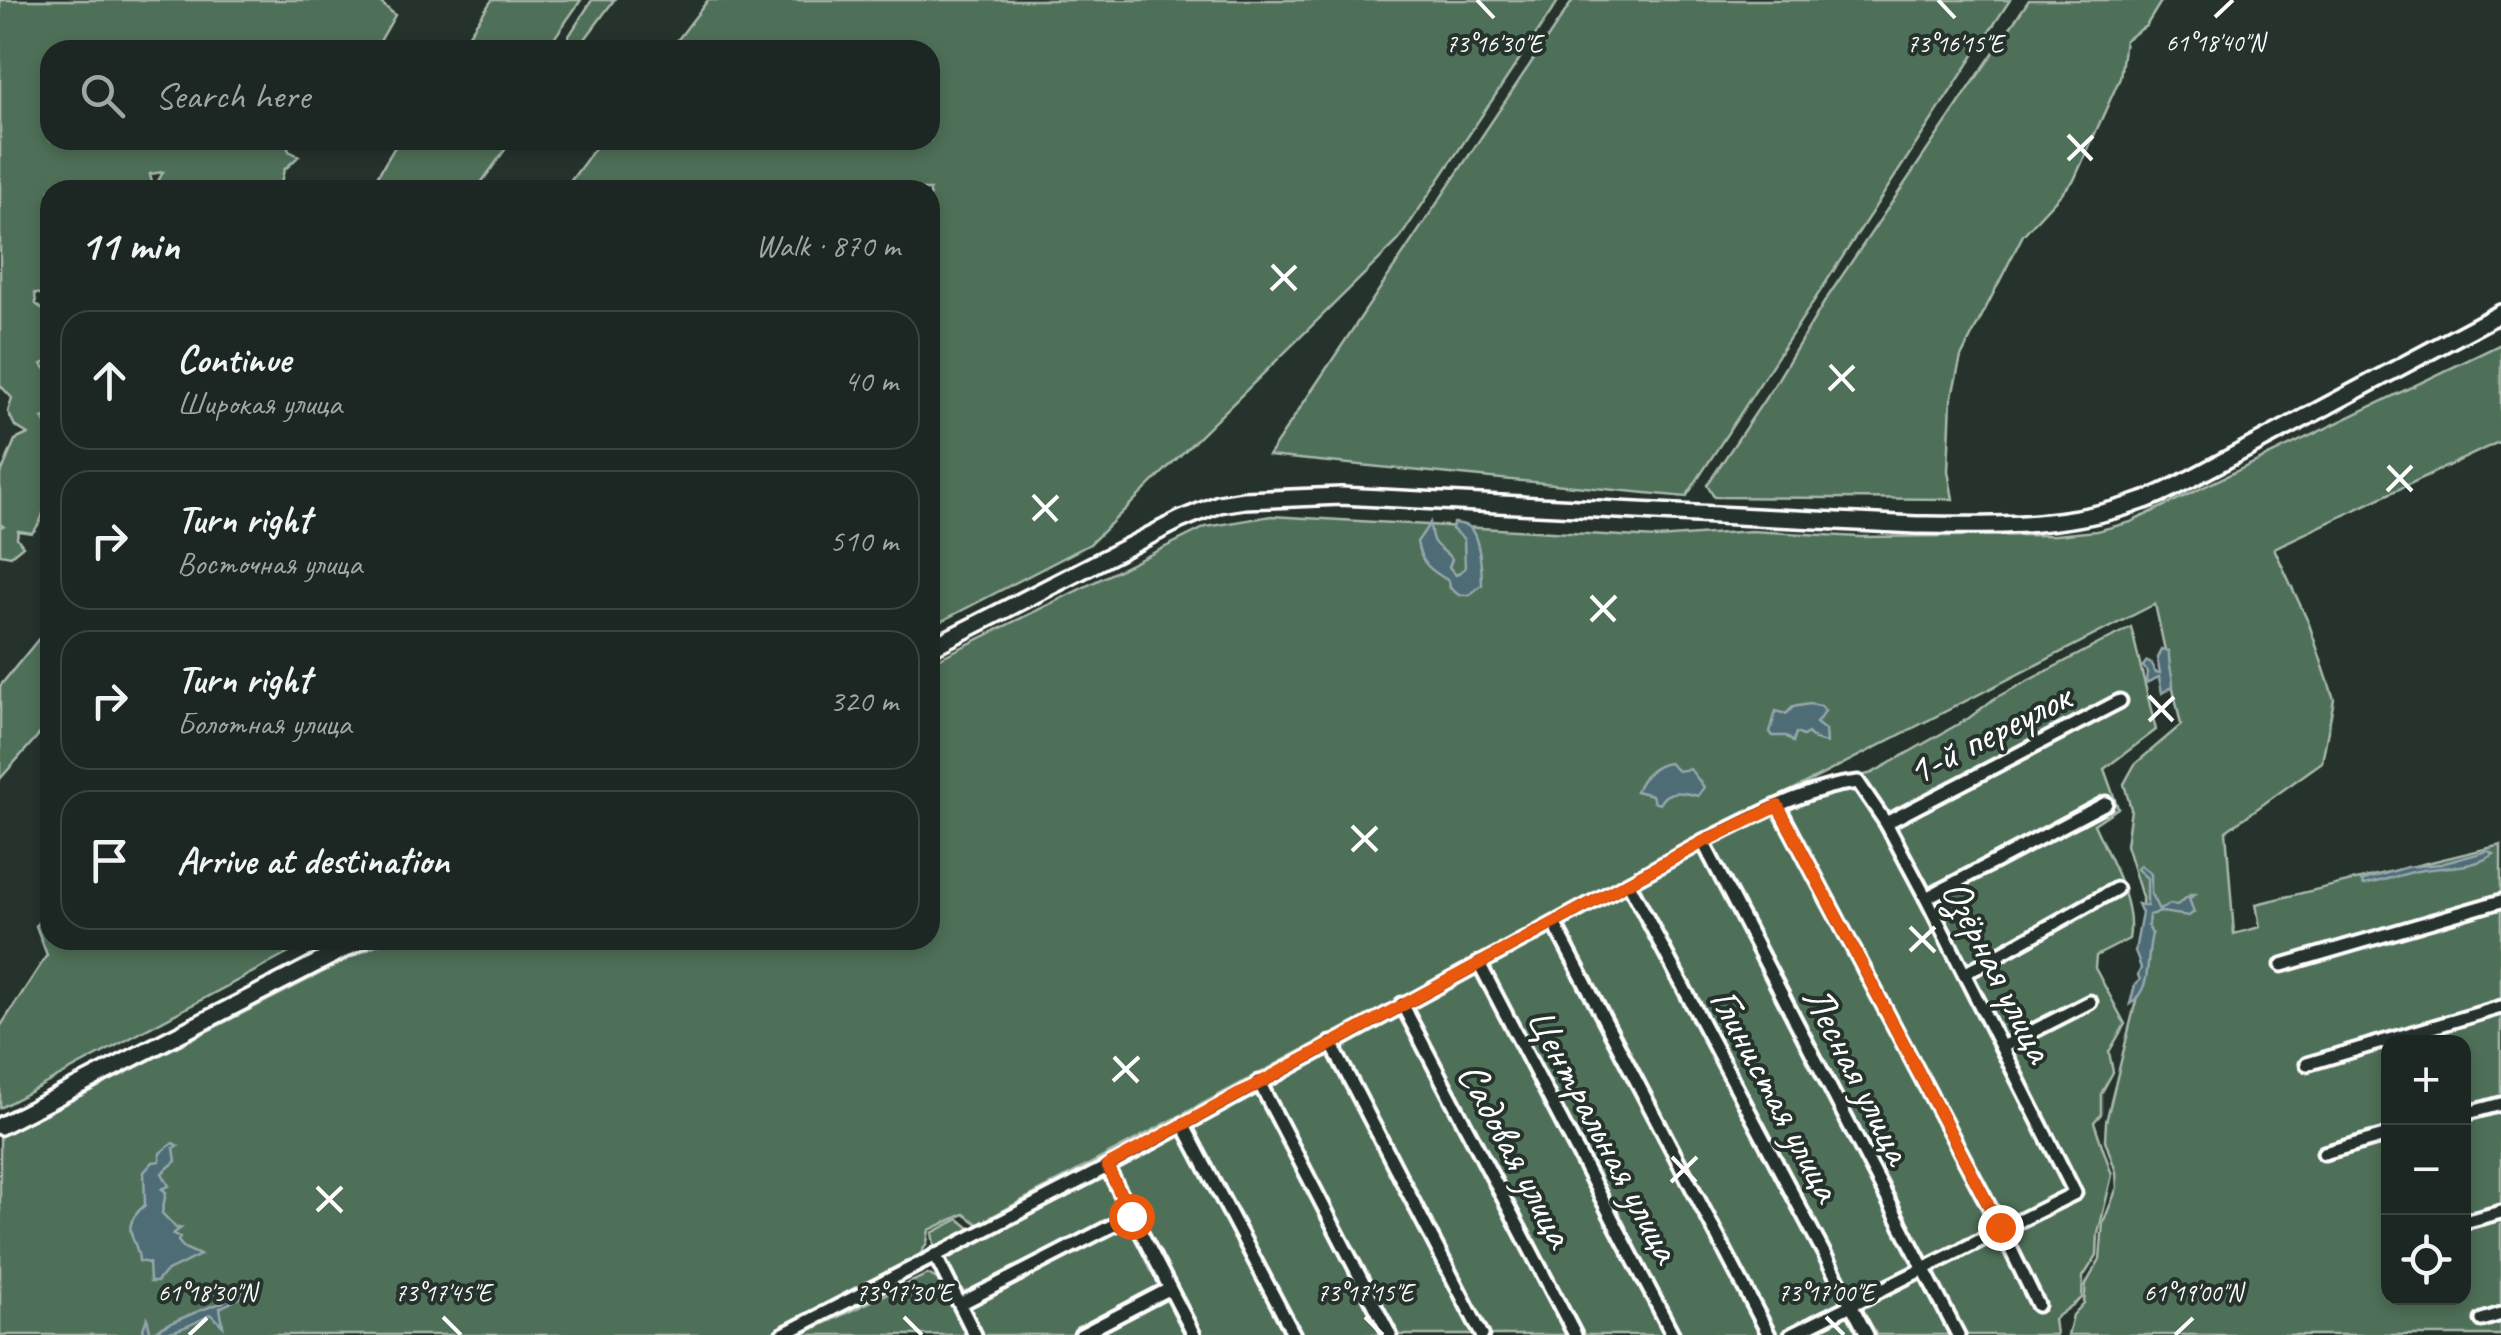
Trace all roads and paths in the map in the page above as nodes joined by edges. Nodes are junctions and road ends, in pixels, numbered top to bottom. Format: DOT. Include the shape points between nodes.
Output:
graph roads {
  1 [pos="2501,313"];
  2 [pos="940,643"];
  3 [pos="2120,701"];
  4 [pos="2106,803"];
  5 [pos="1778,806"];
  6 [pos="1886,822"];
  7 [pos="1703,842"];
  8 [pos="1629,884"];
  9 [pos="2116,889"];
  10 [pos="1926,898"];
  11 [pos="2501,902"];
  12 [pos="1555,925"];
  13 [pos="343,950"];
  14 [pos="1479,963"];
  15 [pos="2282,965"];
  16 [pos="1966,973"];
  17 [pos="2090,1002"];
  18 [pos="1402,1004"];
  19 [pos="2501,1007"];
  20 [pos="1331,1043"];
  21 [pos="2002,1048"];
  22 [pos="2308,1064"];
  23 [pos="1259,1082"];
  24 [pos="2501,1104"];
  25 [pos="2471,1112"];
  26 [pos="1183,1124"];
  27 [pos="0,1126"];
  28 [pos="2381,1137"];
  29 [pos="2324,1152"];
  30 [pos="1107,1166"];
  31 [pos="2501,1212"];
  32 [pos="1131,1216"];
  33 [pos="2471,1220"];
  34 [pos="2000,1227"];
  35 [pos="935,1255"];
  36 [pos="1922,1268"];
  37 [pos="1169,1289"];
  38 [pos="960,1304"];
  39 [pos="1851,1304"];
  40 [pos="2038,1305"];
  41 [pos="2501,1314"];
  42 [pos="2482,1320"];
  43 [pos="809,1329"];
  44 [pos="782,1335"];
  45 [pos="975,1335"];
  46 [pos="1081,1335"];
  47 [pos="1194,1335"];
  48 [pos="1294,1335"];
  49 [pos="1390,1335"];
  50 [pos="1482,1335"];
  51 [pos="1575,1335"];
  52 [pos="1673,1335"];
  53 [pos="1769,1335"];
  54 [pos="1791,1335"];
  55 [pos="1867,1335"];
  56 [pos="1958,1335"];
  1 -- 2 [label="street" via="2192,478 2090,516 2006,526 1917,525 1341,496 1256,498 1180,520"];
  3 -- 6 [label="street, 1-й переулок"];
  4 -- 10 [label="street"];
  5 -- 6 [label="street, Озёрная улица" via="1858,782"];
  5 -- 7 [label="street"];
  5 -- 34 [label="street"];
  6 -- 10 [label="street, Озёрная улица"];
  7 -- 8 [label="street"];
  7 -- 36 [label="street, Лесная улица"];
  8 -- 12 [label="street"];
  8 -- 39 [label="street, Глинистая улица"];
  9 -- 16 [label="street"];
  10 -- 16 [label="street, Озёрная улица"];
  11 -- 15 [label="street"];
  12 -- 14 [label="street"];
  12 -- 53 [label="street"];
  13 -- 27 [label="street"];
  14 -- 18 [label="street"];
  14 -- 52 [label="street, Центральная улица"];
  16 -- 21 [label="street, Озёрная улица"];
  17 -- 21 [label="street"];
  18 -- 20 [label="street"];
  18 -- 51 [label="street, Садовая улица"];
  19 -- 22 [label="street"];
  20 -- 23 [label="street"];
  20 -- 50 [label="street"];
  21 -- 34 [label="street, Озёрная улица" via="2074,1193"];
  23 -- 26 [label="street"];
  23 -- 49 [label="street"];
  24 -- 25 [label="street"];
  26 -- 30 [label="street"];
  26 -- 48 [label="street"];
  28 -- 29 [label="street"];
  30 -- 32 [label="street"];
  30 -- 35 [label="street"];
  31 -- 33 [label="street"];
  32 -- 37 [label="street"];
  32 -- 38 [label="street"];
  34 -- 36 [label="street"];
  34 -- 40 [label="street"];
  35 -- 38 [label="street"];
  35 -- 43 [label="street"];
  36 -- 39 [label="street"];
  36 -- 56 [label="street, Лесная улица"];
  37 -- 46 [label="street"];
  37 -- 47 [label="street"];
  38 -- 45 [label="street"];
  39 -- 54 [label="street"];
  39 -- 55 [label="street, Глинистая улица"];
  41 -- 42 [label="street"];
  43 -- 44 [label="street"];
}
